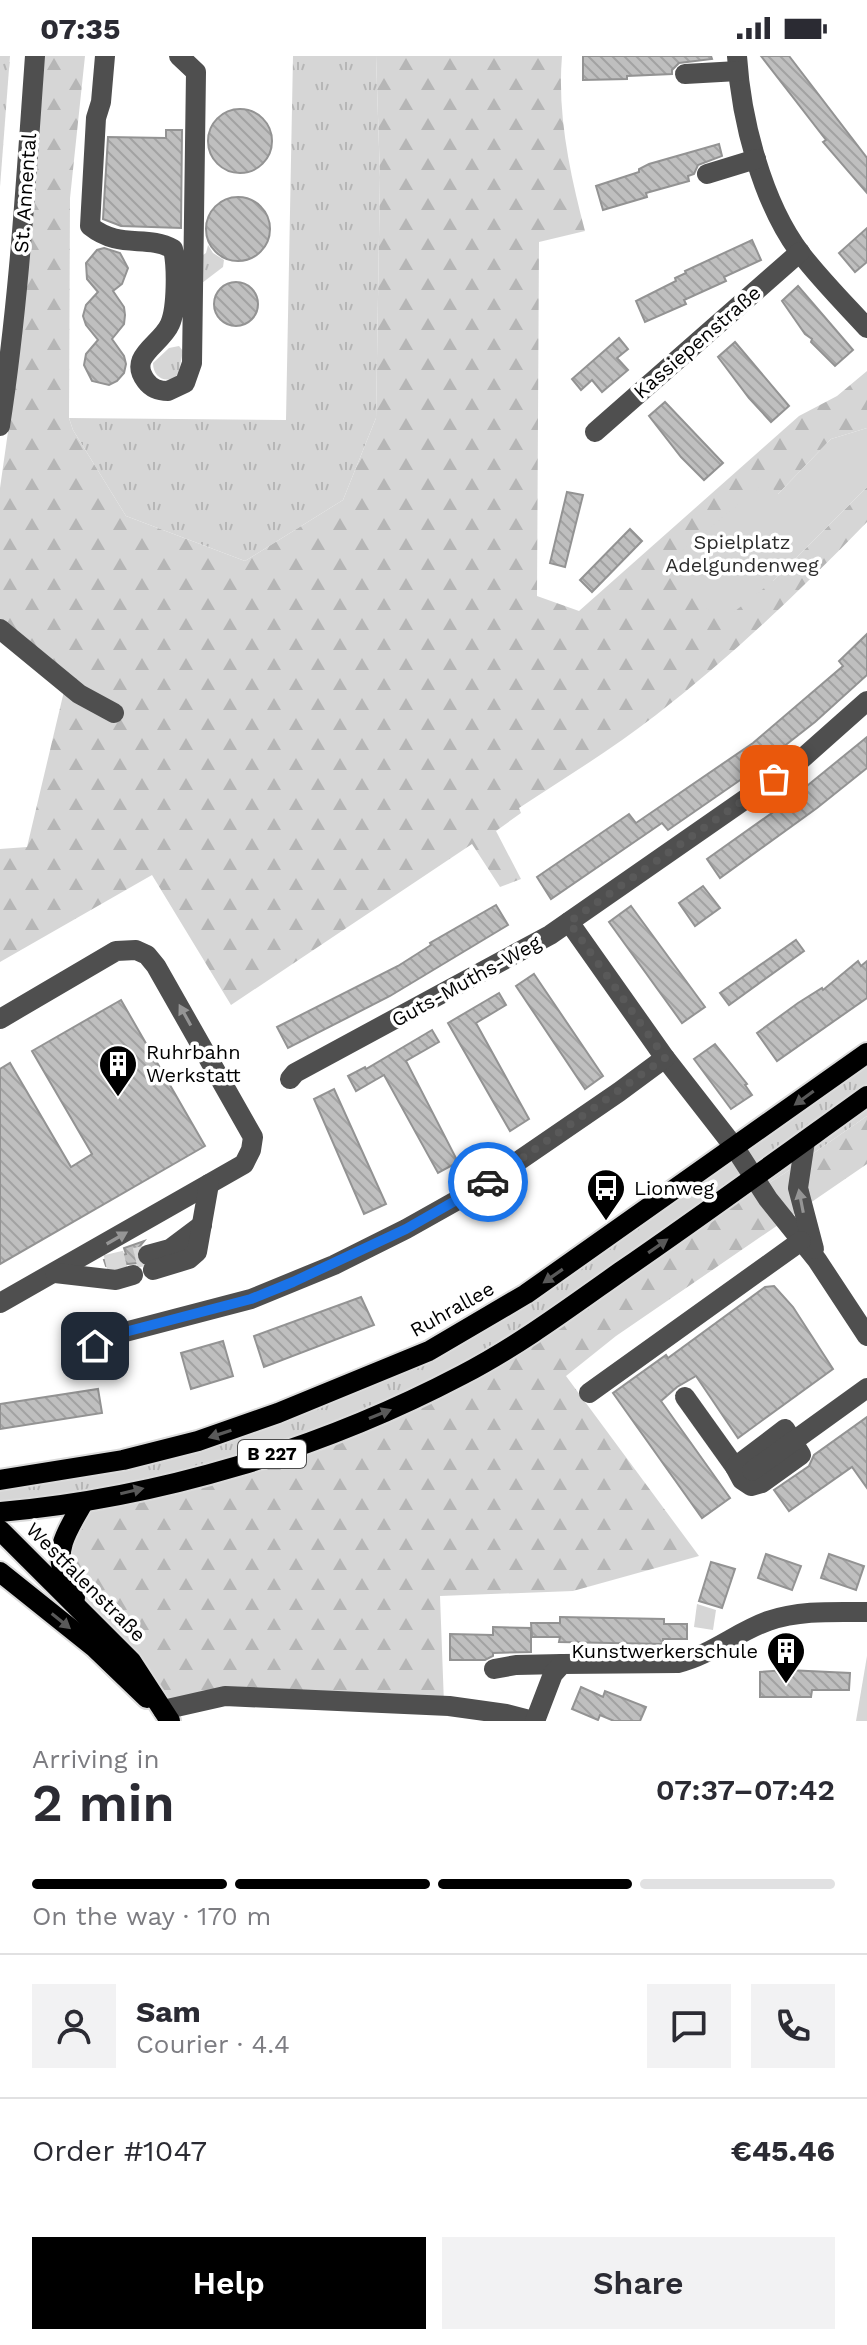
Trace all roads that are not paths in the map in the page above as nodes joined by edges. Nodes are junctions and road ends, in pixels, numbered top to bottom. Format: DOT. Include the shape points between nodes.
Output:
graph roads {
  1 [pos="35,56"];
  2 [pos="105,56"];
  3 [pos="179,56"];
  4 [pos="737,64"];
  5 [pos="685,74"];
  6 [pos="756,159"];
  7 [pos="707,174"];
  8 [pos="800,252"];
  9 [pos="9,279"];
  10 [pos="867,328"];
  11 [pos="0,426"];
  12 [pos="595,432"];
  13 [pos="0,629"];
  14 [pos="867,701"];
  15 [pos="114,713"];
  16 [pos="569,922"];
  17 [pos="0,1019"];
  18 [pos="867,1053"];
  19 [pos="665,1058"];
  20 [pos="290,1079"];
  21 [pos="867,1096"];
  22 [pos="805,1141"];
  23 [pos="735,1148"];
  24 [pos="753,1178"];
  25 [pos="209,1184"];
  26 [pos="801,1241"];
  27 [pos="817,1260"];
  28 [pos="106,1265"];
  29 [pos="55,1273"];
  30 [pos="76,1276"];
  31 [pos="0,1303"];
  32 [pos="867,1336"];
  33 [pos="95,1346"];
  34 [pos="867,1388"];
  35 [pos="589,1393"];
  36 [pos="685,1397"];
  37 [pos="6,1481"];
  38 [pos="83,1503"];
  39 [pos="0,1512"];
  40 [pos="0,1530"];
  41 [pos="0,1572"];
  42 [pos="76,1606"];
  43 [pos="867,1612"];
  44 [pos="562,1664"];
  45 [pos="494,1669"];
  46 [pos="166,1715"];
  47 [pos="534,1721"];
  1 -- 9 [label="street, St. Annental"];
  2 -- 3 [label="street" via="90,226 103,236 173,249 173,316 140,365 148,385 168,391 185,383 192,363 196,72"];
  4 -- 5 [label="street"];
  4 -- 6 [label="street"];
  6 -- 7 [label="street"];
  6 -- 8 [label="street"];
  8 -- 10 [label="street"];
  8 -- 12 [label="street, Kassiepenstraße"];
  9 -- 11 [label="street, St. Annental" via="11,352"];
  13 -- 15 [label="street" via="79,694"];
  14 -- 16 [label="street, Guts-Muths-Weg" via="796,764"];
  16 -- 19 [label="street"];
  16 -- 20 [label="street, Guts-Muths-Weg"];
  25 -- 17 [label="street, one-way" via="244,1164 253,1137 147,955 116,951"];
  18 -- 23 [label="main road, Ruhrallee / B 227, one-way"];
  19 -- 23 [label="street"];
  19 -- 33 [label="street" via="479,1188 406,1229 251,1299 121,1333"];
  21 -- 22 [label="main road, B 227"];
  22 -- 24 [label="main road, B 227"];
  27 -- 22 [label="street, one-way" via="798,1188"];
  23 -- 24 [label="street"];
  23 -- 37 [label="main road, Ruhrallee / B 227, one-way" via="526,1294 429,1351 212,1437"];
  24 -- 26 [label="street"];
  38 -- 24 [label="main road, B 227, one-way" via="206,1475 296,1446 464,1374"];
  29 -- 25 [label="street, one-way"];
  25 -- 30 [label="street" via="197,1252 189,1259 145,1267 116,1280"];
  26 -- 27 [label="street"];
  26 -- 35 [label="street"];
  27 -- 32 [label="street"];
  28 -- 30 [label="street"];
  29 -- 30 [label="street"];
  29 -- 31 [label="street"];
  34 -- 36 [label="street" via="793,1443 744,1469"];
  38 -- 39 [label="main road, B 227"];
  38 -- 42 [label="main road" via="63,1537 60,1561 75,1591"];
  40 -- 42 [label="main road, Westfalenstraße"];
  41 -- 46 [label="main road, Westfalenstraße, one-way" via="95,1648"];
  42 -- 46 [label="main road, Westfalenstraße" via="131,1661"];
  43 -- 44 [label="street" via="785,1616 678,1663"];
  44 -- 45 [label="street"];
  44 -- 47 [label="street"];
  46 -- 47 [label="street" via="225,1696 449,1706"];
}
